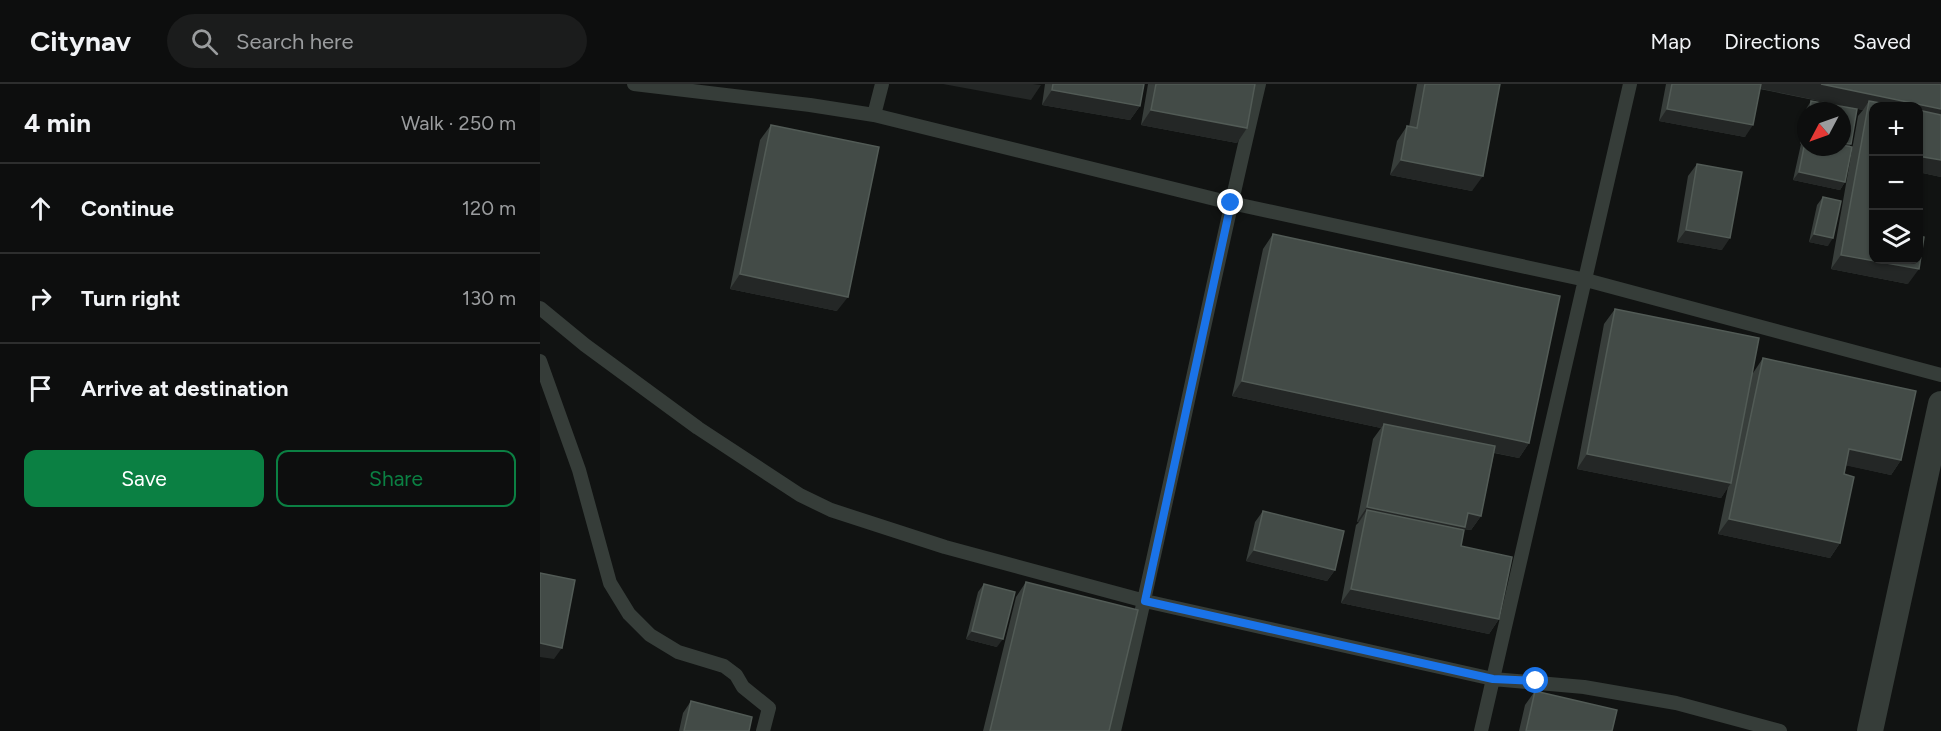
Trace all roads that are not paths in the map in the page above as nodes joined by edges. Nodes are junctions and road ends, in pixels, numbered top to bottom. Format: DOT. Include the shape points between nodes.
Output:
graph roads {
  1 [pos="634,84"];
  2 [pos="882,84"];
  3 [pos="1259,84"];
  4 [pos="1630,84"];
  5 [pos="874,115"];
  6 [pos="1231,203"];
  7 [pos="1586,280"];
  8 [pos="540,308"];
  9 [pos="540,361"];
  10 [pos="1941,375"];
  11 [pos="1941,404"];
  12 [pos="1145,601"];
  13 [pos="1493,679"];
  14 [pos="763,731"];
  15 [pos="1114,731"];
  16 [pos="1481,731"];
  17 [pos="1780,731"];
  18 [pos="1870,731"];
  1 -- 5 [label="lane"];
  2 -- 5 [label="lane"];
  3 -- 6 [label="lane"];
  4 -- 7 [label="lane"];
  5 -- 6 [label="lane"];
  6 -- 7 [label="lane"];
  6 -- 12 [label="lane"];
  7 -- 10 [label="lane"];
  7 -- 13 [label="lane"];
  8 -- 12 [label="lane" via="698,428 800,495 831,510 945,547"];
  9 -- 14 [label="lane" via="579,470 610,582 629,614 650,635 678,652 724,666 736,675 743,687 769,708"];
  11 -- 18 [label="street"];
  12 -- 13 [label="lane"];
  12 -- 15 [label="lane"];
  13 -- 16 [label="lane"];
  13 -- 17 [label="lane" via="1584,687 1676,703"];
}
